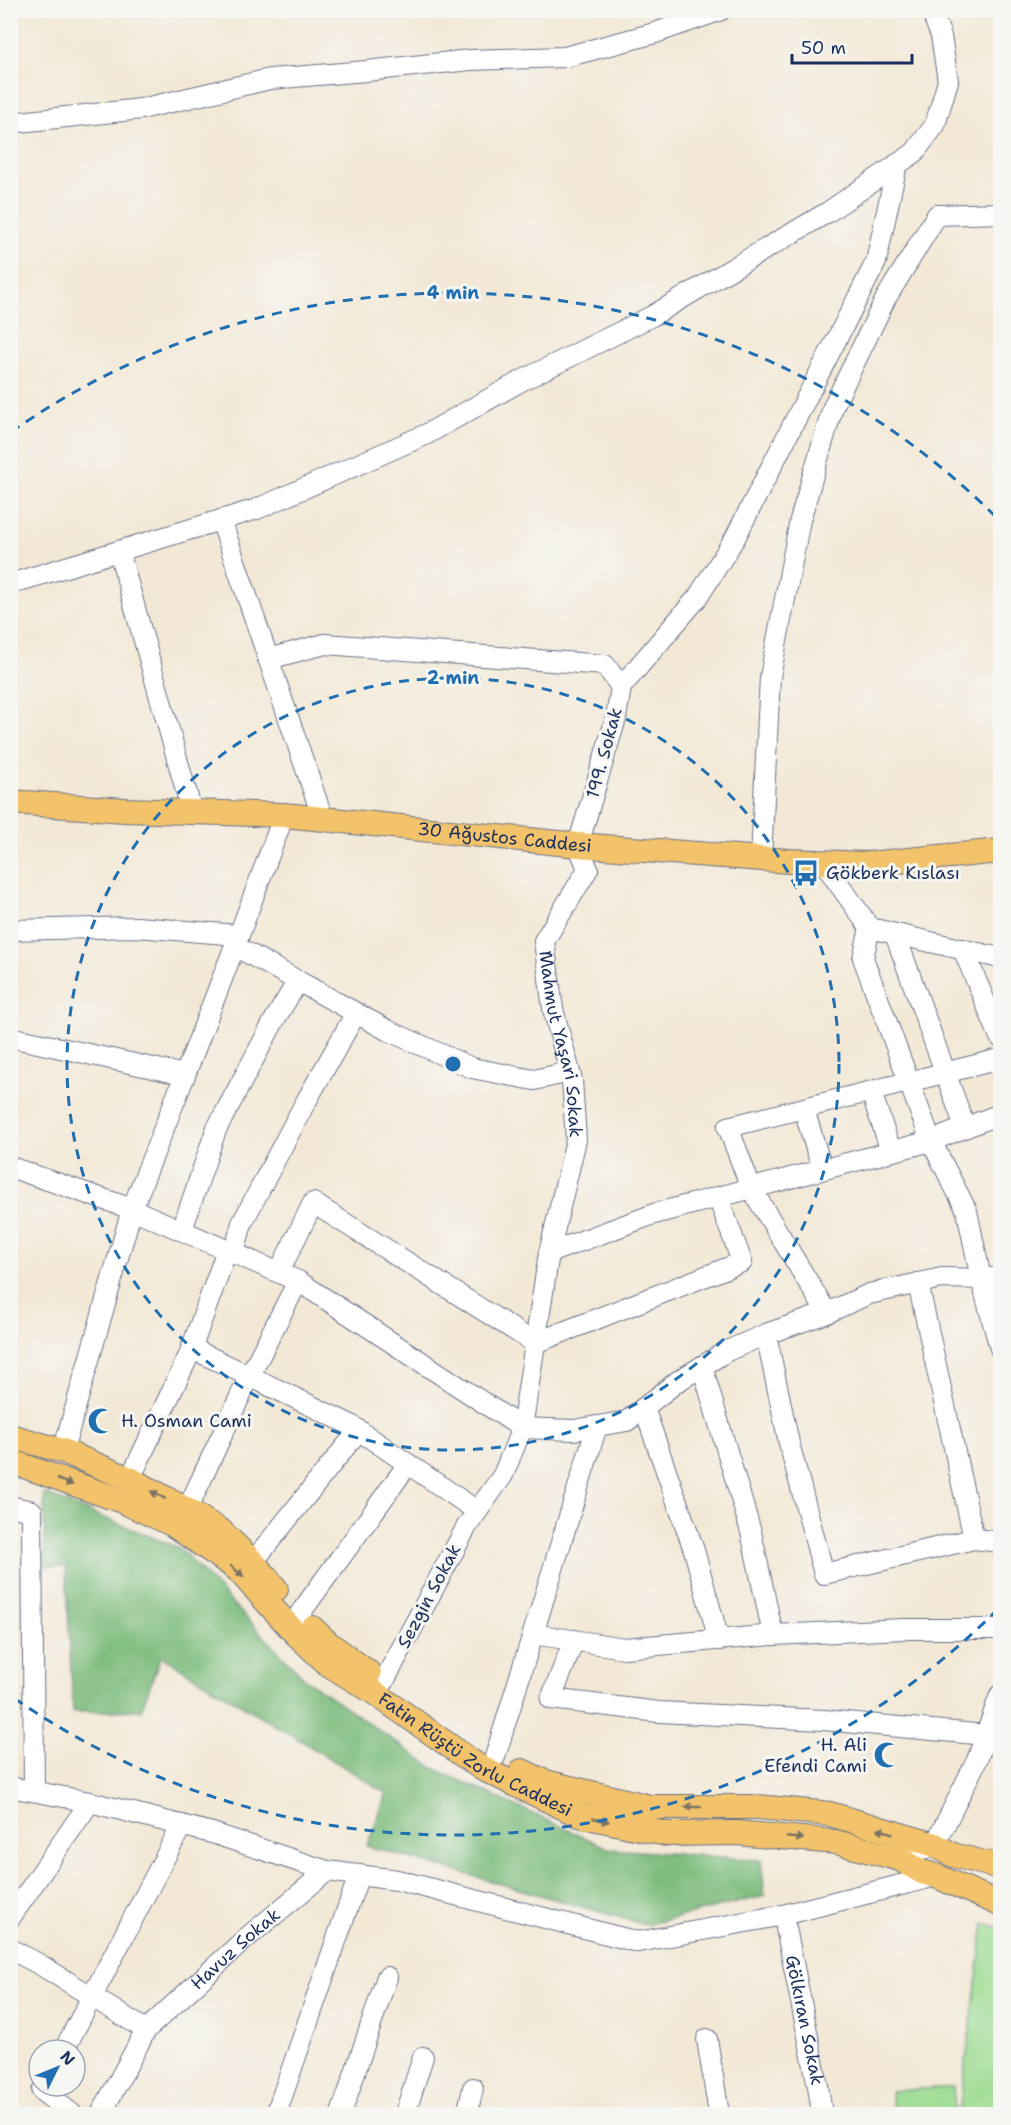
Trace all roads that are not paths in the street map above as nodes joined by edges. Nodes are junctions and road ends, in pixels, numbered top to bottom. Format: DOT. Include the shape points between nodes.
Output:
graph roads {
  1 [pos="721,10"];
  2 [pos="931,10"];
  3 [pos="10,123"];
  4 [pos="897,164"];
  5 [pos="1000,213"];
  6 [pos="221,520"];
  7 [pos="119,551"];
  8 [pos="10,584"];
  9 [pos="268,658"];
  10 [pos="621,687"];
  11 [pos="10,802"];
  12 [pos="192,812"];
  13 [pos="284,815"];
  14 [pos="323,819"];
  15 [pos="578,845"];
  16 [pos="1000,851"];
  17 [pos="761,859"];
  18 [pos="824,863"];
  19 [pos="870,928"];
  20 [pos="10,930"];
  21 [pos="895,934"];
  22 [pos="237,941"];
  23 [pos="963,949"];
  24 [pos="1000,958"];
  25 [pos="298,981"];
  26 [pos="356,1013"];
  27 [pos="10,1037"];
  28 [pos="1000,1037"];
  29 [pos="1000,1059"];
  30 [pos="570,1072"];
  31 [pos="946,1073"];
  32 [pos="185,1075"];
  33 [pos="908,1083"];
  34 [pos="871,1092"];
  35 [pos="804,1109"];
  36 [pos="1000,1114"];
  37 [pos="966,1127"];
  38 [pos="931,1141"];
  39 [pos="891,1151"];
  40 [pos="10,1167"];
  41 [pos="822,1169"];
  42 [pos="752,1188"];
  43 [pos="718,1197"];
  44 [pos="132,1209"];
  45 [pos="182,1230"];
  46 [pos="231,1251"];
  47 [pos="549,1253"];
  48 [pos="279,1272"];
  49 [pos="991,1278"];
  50 [pos="298,1281"];
  51 [pos="918,1283"];
  52 [pos="827,1313"];
  53 [pos="766,1334"];
  54 [pos="535,1342"];
  55 [pos="191,1348"];
  56 [pos="1000,1348"];
  57 [pos="702,1366"];
  58 [pos="250,1375"];
  59 [pos="644,1408"];
  60 [pos="597,1426"];
  61 [pos="522,1428"];
  62 [pos="358,1430"];
  63 [pos="10,1436"];
  64 [pos="63,1451"];
  65 [pos="10,1461"];
  66 [pos="408,1464"];
  67 [pos="130,1479"];
  68 [pos="10,1506"];
  69 [pos="187,1510"];
  70 [pos="477,1511"];
  71 [pos="974,1539"];
  72 [pos="1000,1542"];
  73 [pos="253,1562"];
  74 [pos="299,1615"];
  75 [pos="1000,1629"];
  76 [pos="533,1634"];
  77 [pos="773,1635"];
  78 [pos="574,1640"];
  79 [pos="719,1640"];
  80 [pos="383,1683"];
  81 [pos="999,1701"];
  82 [pos="986,1735"];
  83 [pos="495,1757"];
  84 [pos="10,1787"];
  85 [pos="34,1791"];
  86 [pos="90,1802"];
  87 [pos="182,1825"];
  88 [pos="935,1845"];
  89 [pos="900,1859"];
  90 [pos="1000,1867"];
  91 [pos="327,1871"];
  92 [pos="359,1875"];
  93 [pos="936,1876"];
  94 [pos="1000,1904"];
  95 [pos="10,1918"];
  96 [pos="786,1928"];
  97 [pos="10,1949"];
  98 [pos="387,1977"];
  99 [pos="91,1996"];
  100 [pos="146,2030"];
  101 [pos="70,2038"];
  102 [pos="707,2038"];
  103 [pos="423,2057"];
  104 [pos="473,2088"];
  105 [pos="51,2098"];
  106 [pos="72,2115"];
  107 [pos="101,2115"];
  108 [pos="276,2115"];
  109 [pos="341,2115"];
  110 [pos="405,2115"];
  111 [pos="467,2115"];
  112 [pos="719,2115"];
  113 [pos="822,2115"];
  1 -- 3 [label="street" via="565,57 470,60 270,79 141,109"];
  2 -- 4 [label="street" via="941,36 948,81 934,125 914,153"];
  4 -- 6 [label="street" via="828,212 652,316 520,381 427,434 257,509"];
  4 -- 10 [label="street" via="876,262 735,538 698,597"];
  5 -- 17 [label="street" via="937,215 886,298 833,407 800,520 771,677"];
  6 -- 7 [label="street"];
  6 -- 9 [label="street"];
  7 -- 8 [label="street"];
  7 -- 12 [label="street"];
  9 -- 10 [label="street, 199. Sokak" via="325,644 605,665"];
  9 -- 14 [label="street"];
  10 -- 15 [label="street, 199. Sokak" via="616,718"];
  11 -- 12 [label="main road, 30 Ağustos Caddesi"];
  12 -- 13 [label="main road, 30 Ağustos Caddesi"];
  13 -- 14 [label="main road, 30 Ağustos Caddesi"];
  13 -- 22 [label="street"];
  14 -- 15 [label="main road, 30 Ağustos Caddesi"];
  15 -- 17 [label="main road, 30 Ağustos Caddesi"];
  15 -- 30 [label="street, Mahmut Yaşari Sokak" via="588,869 544,941 553,1009"];
  16 -- 18 [label="main road, 30 Ağustos Caddesi" via="868,864"];
  17 -- 18 [label="main road, 30 Ağustos Caddesi"];
  18 -- 19 [label="street"];
  19 -- 21 [label="street"];
  19 -- 33 [label="street" via="863,958"];
  20 -- 22 [label="street" via="136,927"];
  21 -- 23 [label="street"];
  21 -- 31 [label="street"];
  22 -- 25 [label="street"];
  22 -- 32 [label="street"];
  23 -- 24 [label="street"];
  23 -- 28 [label="street"];
  25 -- 26 [label="street"];
  25 -- 45 [label="street" via="216,1130"];
  26 -- 30 [label="street" via="472,1068 534,1080"];
  26 -- 46 [label="street" via="242,1223"];
  27 -- 32 [label="street"];
  29 -- 31 [label="street"];
  30 -- 47 [label="street, Mahmut Yaşari Sokak" via="576,1140"];
  31 -- 33 [label="street"];
  31 -- 37 [label="street"];
  32 -- 44 [label="street"];
  33 -- 34 [label="street"];
  33 -- 38 [label="street"];
  34 -- 35 [label="street"];
  34 -- 39 [label="street"];
  35 -- 41 [label="street"];
  35 -- 42 [label="street" via="728,1127"];
  36 -- 37 [label="street"];
  37 -- 38 [label="street"];
  38 -- 39 [label="street"];
  38 -- 49 [label="street" via="967,1211"];
  39 -- 41 [label="street"];
  40 -- 44 [label="street"];
  41 -- 42 [label="street"];
  42 -- 43 [label="street"];
  42 -- 52 [label="street"];
  43 -- 47 [label="street" via="654,1214"];
  43 -- 54 [label="street" via="742,1262"];
  44 -- 45 [label="street"];
  44 -- 64 [label="street"];
  45 -- 46 [label="street"];
  46 -- 48 [label="street"];
  46 -- 55 [label="street"];
  47 -- 54 [label="street, Mahmut Yaşari Sokak"];
  48 -- 50 [label="street"];
  48 -- 54 [label="street" via="313,1203"];
  49 -- 51 [label="street" via="942,1278"];
  49 -- 56 [label="street"];
  50 -- 58 [label="street"];
  50 -- 61 [label="street"];
  51 -- 52 [label="street" via="869,1294"];
  51 -- 71 [label="street"];
  52 -- 53 [label="street"];
  53 -- 57 [label="street"];
  53 -- 71 [label="street" via="789,1443 824,1574"];
  54 -- 61 [label="street, Mahmut Yaşari Sokak"];
  55 -- 58 [label="street"];
  55 -- 67 [label="street"];
  57 -- 59 [label="street"];
  57 -- 77 [label="street" via="751,1532"];
  58 -- 62 [label="street"];
  58 -- 69 [label="street"];
  59 -- 60 [label="street" via="627,1420"];
  59 -- 79 [label="street" via="694,1550"];
  60 -- 61 [label="street" via="574,1430"];
  60 -- 76 [label="street"];
  61 -- 70 [label="street, Sezgin Sokak" via="503,1475"];
  62 -- 66 [label="street"];
  62 -- 73 [label="street"];
  63 -- 64 [label="main road, Fatin Rüştü Zorlu Caddesi"];
  64 -- 67 [label="main road, Fatin Rüştü Zorlu Caddesi"];
  65 -- 89 [label="main road, Fatin Rüştü Zorlu Caddesi, one-way" via="122,1501 172,1524 237,1569 328,1664 481,1768 579,1815 667,1834 736,1833 836,1842"];
  66 -- 70 [label="street"];
  66 -- 74 [label="street"];
  69 -- 67 [label="main road, Fatin Rüştü Zorlu Caddesi, one-way"];
  68 -- 85 [label="street" via="32,1511"];
  69 -- 73 [label="main road, Fatin Rüştü Zorlu Caddesi" via="221,1532"];
  70 -- 80 [label="street, Sezgin Sokak"];
  71 -- 72 [label="street"];
  73 -- 74 [label="main road, Fatin Rüştü Zorlu Caddesi"];
  74 -- 80 [label="main road, Fatin Rüştü Zorlu Caddesi" via="328,1643"];
  75 -- 77 [label="street"];
  76 -- 78 [label="street"];
  76 -- 83 [label="street"];
  77 -- 79 [label="street"];
  78 -- 79 [label="street" via="624,1648"];
  78 -- 82 [label="street" via="550,1699 659,1712 824,1720"];
  80 -- 83 [label="main road, Fatin Rüştü Zorlu Caddesi"];
  81 -- 82 [label="street"];
  82 -- 88 [label="street"];
  88 -- 83 [label="main road, Fatin Rüştü Zorlu Caddesi, one-way" via="830,1814 758,1807 650,1807 545,1782"];
  84 -- 85 [label="street"];
  85 -- 86 [label="street"];
  86 -- 87 [label="street"];
  86 -- 95 [label="street"];
  87 -- 91 [label="street"];
  87 -- 99 [label="street"];
  88 -- 89 [label="street"];
  88 -- 90 [label="main road, Fatin Rüştü Zorlu Caddesi" via="953,1855"];
  89 -- 93 [label="main road, Fatin Rüştü Zorlu Caddesi"];
  91 -- 92 [label="street"];
  91 -- 100 [label="street, Havuz Sokak"];
  92 -- 93 [label="street" via="398,1880 638,1942 783,1915"];
  92 -- 108 [label="street"];
  93 -- 94 [label="main road, Fatin Rüştü Zorlu Caddesi"];
  96 -- 113 [label="street, Gölkıran Sokak"];
  97 -- 99 [label="street"];
  98 -- 109 [label="street"];
  99 -- 100 [label="street"];
  99 -- 101 [label="street"];
  100 -- 107 [label="street, Havuz Sokak"];
  102 -- 112 [label="street"];
  103 -- 110 [label="street"];
  104 -- 111 [label="street"];
  105 -- 106 [label="street"];
}
